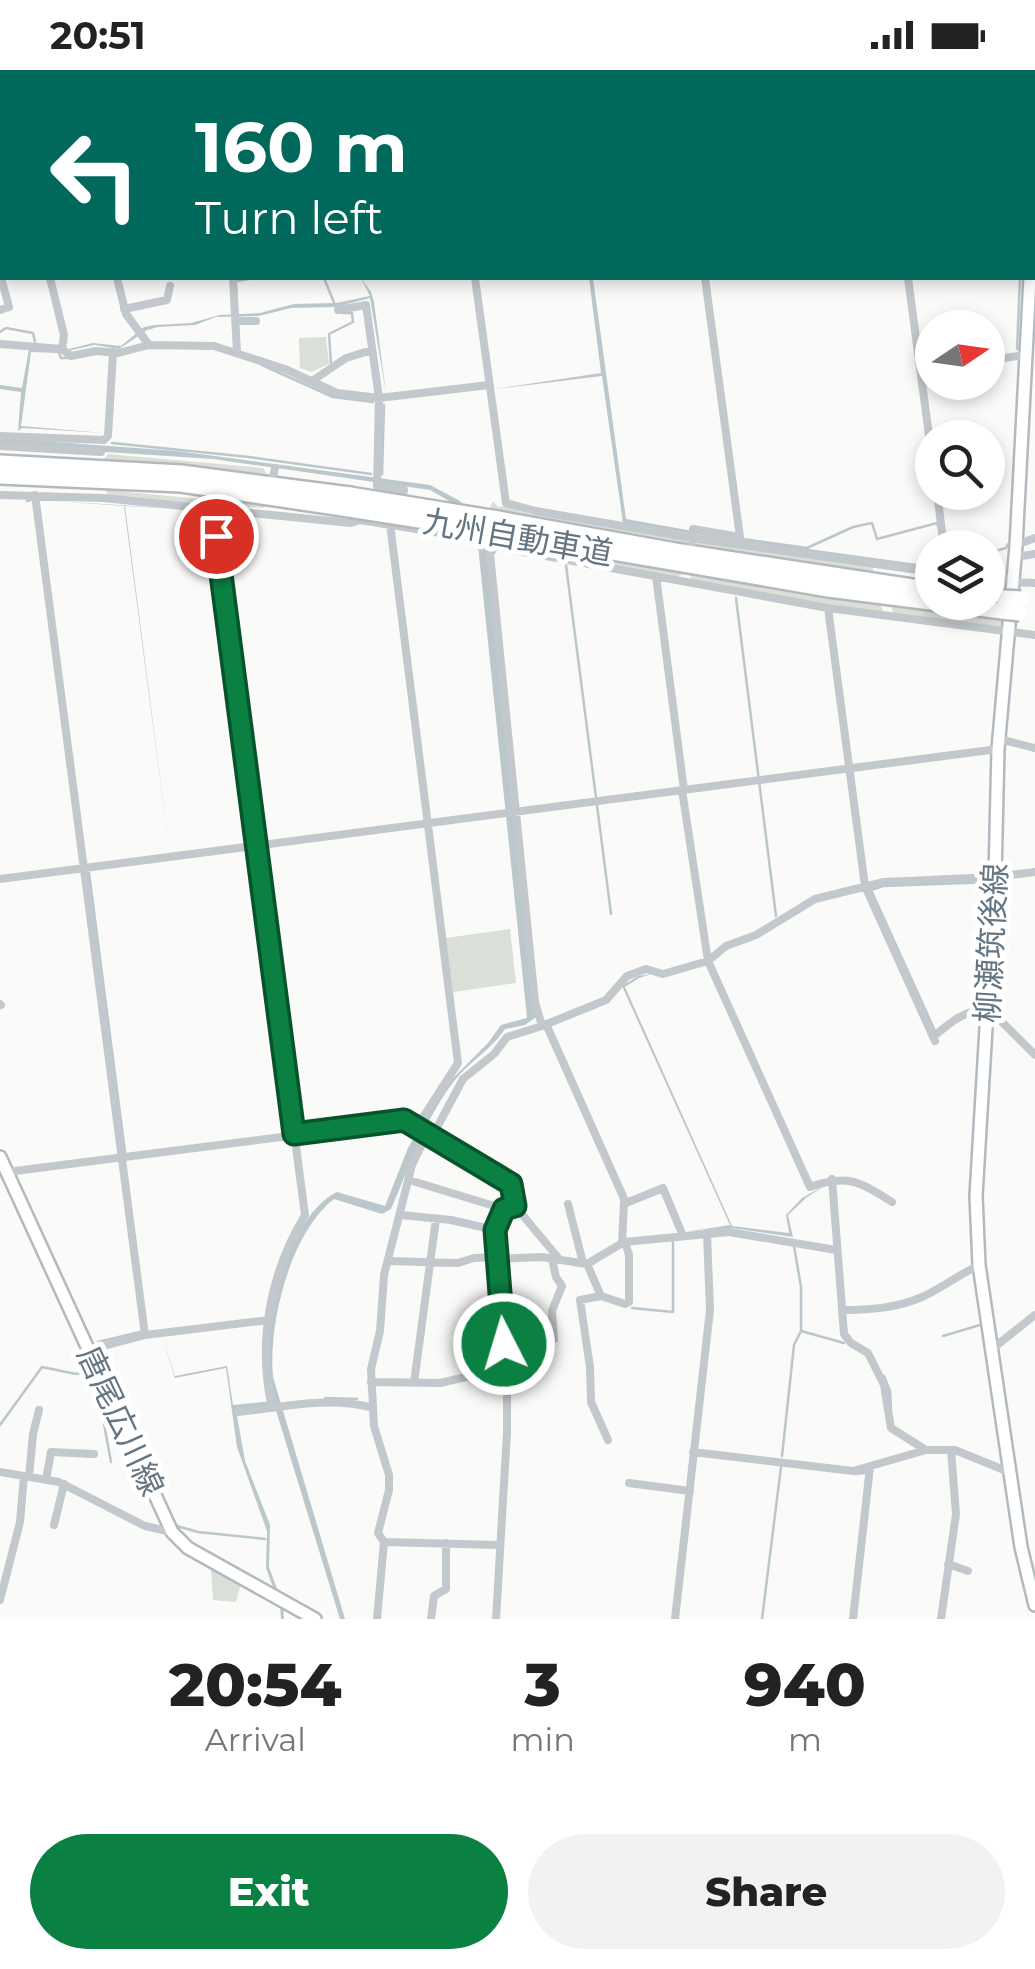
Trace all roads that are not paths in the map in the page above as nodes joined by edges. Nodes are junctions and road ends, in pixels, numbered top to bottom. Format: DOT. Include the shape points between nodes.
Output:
graph roads {
  1 [pos="2,280"];
  2 [pos="50,280"];
  3 [pos="117,280"];
  4 [pos="233,280"];
  5 [pos="475,280"];
  6 [pos="705,280"];
  7 [pos="908,280"];
  8 [pos="1032,280"];
  9 [pos="170,286"];
  10 [pos="124,309"];
  11 [pos="0,310"];
  12 [pos="338,310"];
  13 [pos="256,320"];
  14 [pos="237,321"];
  15 [pos="915,331"];
  16 [pos="0,344"];
  17 [pos="150,345"];
  18 [pos="62,349"];
  19 [pos="372,350"];
  20 [pos="113,352"];
  21 [pos="237,352"];
  22 [pos="1026,355"];
  23 [pos="1005,358"];
  24 [pos="312,381"];
  25 [pos="489,384"];
  26 [pos="379,398"];
  27 [pos="0,436"];
  28 [pos="0,446"];
  29 [pos="101,452"];
  30 [pos="0,463"];
  31 [pos="0,476"];
  32 [pos="0,495"];
  33 [pos="36,495"];
  34 [pos="349,502"];
  35 [pos="212,508"];
  36 [pos="394,524"];
  37 [pos="497,532"];
  38 [pos="1035,538"];
  39 [pos="691,542"];
  40 [pos="1015,551"];
  41 [pos="1035,554"];
  42 [pos="915,571"];
  43 [pos="656,576"];
  44 [pos="1005,579"];
  45 [pos="1013,580"];
  46 [pos="1035,583"];
  47 [pos="915,587"];
  48 [pos="915,597"];
  49 [pos="888,604"];
  50 [pos="828,608"];
  51 [pos="890,616"];
  52 [pos="1009,632"];
  53 [pos="1035,635"];
  54 [pos="999,744"];
  55 [pos="1035,748"];
  56 [pos="848,768"];
  57 [pos="683,790"];
  58 [pos="516,812"];
  59 [pos="429,824"];
  60 [pos="256,846"];
  61 [pos="84,869"];
  62 [pos="1035,872"];
  63 [pos="995,877"];
  64 [pos="0,879"];
  65 [pos="865,886"];
  66 [pos="708,961"];
  67 [pos="988,1008"];
  68 [pos="544,1025"];
  69 [pos="1035,1055"];
  70 [pos="404,1120"];
  71 [pos="294,1134"];
  72 [pos="426,1136"];
  73 [pos="453,1151"];
  74 [pos="0,1157"];
  75 [pos="121,1157"];
  76 [pos="7,1172"];
  77 [pos="409,1180"];
  78 [pos="832,1180"];
  79 [pos="624,1199"];
  80 [pos="891,1202"];
  81 [pos="568,1204"];
  82 [pos="515,1206"];
  83 [pos="504,1209"];
  84 [pos="401,1216"];
  85 [pos="436,1219"];
  86 [pos="495,1230"];
  87 [pos="707,1233"];
  88 [pos="683,1236"];
  89 [pos="624,1242"];
  90 [pos="836,1250"];
  91 [pos="496,1258"];
  92 [pos="556,1260"];
  93 [pos="388,1262"];
  94 [pos="428,1263"];
  95 [pos="585,1264"];
  96 [pos="979,1265"];
  97 [pos="601,1296"];
  98 [pos="842,1310"];
  99 [pos="1035,1315"];
  100 [pos="269,1320"];
  101 [pos="145,1336"];
  102 [pos="554,1339"];
  103 [pos="992,1349"];
  104 [pos="89,1350"];
  105 [pos="507,1374"];
  106 [pos="372,1382"];
  107 [pos="414,1383"];
  108 [pos="276,1408"];
  109 [pos="372,1408"];
  110 [pos="39,1410"];
  111 [pos="238,1412"];
  112 [pos="608,1440"];
  113 [pos="926,1450"];
  114 [pos="951,1450"];
  115 [pos="692,1452"];
  116 [pos="94,1454"];
  117 [pos="870,1467"];
  118 [pos="0,1472"];
  119 [pos="1011,1473"];
  120 [pos="26,1476"];
  121 [pos="46,1480"];
  122 [pos="630,1483"];
  123 [pos="64,1484"];
  124 [pos="690,1491"];
  125 [pos="54,1526"];
  126 [pos="172,1532"];
  127 [pos="384,1542"];
  128 [pos="446,1544"];
  129 [pos="498,1545"];
  130 [pos="1035,1545"];
  131 [pos="1021,1547"];
  132 [pos="948,1564"];
  133 [pos="968,1571"];
  134 [pos="0,1600"];
  135 [pos="1035,1605"];
  136 [pos="315,1619"];
  137 [pos="377,1619"];
  138 [pos="432,1619"];
  139 [pos="496,1619"];
  140 [pos="676,1619"];
  141 [pos="853,1619"];
  142 [pos="941,1619"];
  1 -- 11 [label="street" via="10,307"];
  2 -- 18 [label="street"];
  3 -- 10 [label="street"];
  4 -- 14 [label="street"];
  5 -- 25 [label="street"];
  6 -- 39 [label="street" via="740,537 693,529"];
  7 -- 15 [label="street"];
  8 -- 22 [label="main road, 柳瀬筑後線"];
  9 -- 10 [label="street" via="168,300"];
  10 -- 17 [label="street"];
  12 -- 19 [label="street" via="366,305"];
  13 -- 14 [label="street"];
  14 -- 21 [label="street"];
  16 -- 18 [label="street"];
  17 -- 20 [label="street"];
  17 -- 21 [label="street"];
  18 -- 20 [label="street" via="71,356"];
  19 -- 24 [label="street"];
  19 -- 26 [label="street"];
  20 -- 27 [label="street" via="104,440"];
  21 -- 24 [label="street"];
  22 -- 23 [label="street"];
  22 -- 40 [label="main road, 柳瀬筑後線"];
  24 -- 26 [label="street" via="337,393"];
  25 -- 26 [label="street"];
  25 -- 39 [label="street" via="506,503"];
  26 -- 36 [label="street" via="376,486 404,490"];
  28 -- 29 [label="street"];
  30 -- 34 [label="highway, 九州自動車道" via="181,473"];
  31 -- 34 [label="highway, 九州自動車道" via="180,484"];
  32 -- 33 [label="street"];
  33 -- 35 [label="street"];
  33 -- 61 [label="street"];
  34 -- 37 [label="highway, 九州自動車道, bridge"];
  35 -- 36 [label="street"];
  35 -- 60 [label="street"];
  36 -- 37 [label="street"];
  36 -- 59 [label="street"];
  37 -- 43 [label="street"];
  37 -- 47 [label="highway, 九州自動車道"];
  37 -- 48 [label="highway, 九州自動車道" via="847,592"];
  37 -- 58 [label="street" via="490,554"];
  38 -- 40 [label="street"];
  39 -- 42 [label="street"];
  40 -- 41 [label="street"];
  40 -- 45 [label="main road, 柳瀬筑後線"];
  43 -- 50 [label="street" via="686,576"];
  43 -- 57 [label="street"];
  44 -- 45 [label="street"];
  45 -- 46 [label="street"];
  45 -- 52 [label="main road, 柳瀬筑後線"];
  49 -- 51 [label="street"];
  50 -- 51 [label="street"];
  50 -- 56 [label="street"];
  51 -- 52 [label="street"];
  52 -- 53 [label="street"];
  52 -- 54 [label="main road, 柳瀬筑後線"];
  54 -- 55 [label="street"];
  54 -- 56 [label="street"];
  54 -- 63 [label="main road, 柳瀬筑後線"];
  56 -- 57 [label="street"];
  56 -- 65 [label="street"];
  57 -- 58 [label="street"];
  57 -- 66 [label="street"];
  58 -- 59 [label="street"];
  58 -- 68 [label="street" via="535,1002"];
  59 -- 60 [label="street"];
  59 -- 70 [label="street" via="458,1063 422,1118"];
  60 -- 61 [label="street"];
  60 -- 71 [label="street"];
  61 -- 64 [label="street"];
  61 -- 75 [label="street"];
  62 -- 63 [label="street"];
  63 -- 65 [label="street"];
  63 -- 67 [label="main road, 柳瀬筑後線"];
  65 -- 66 [label="street" via="815,900"];
  65 -- 67 [label="street" via="934,1040 949,1020"];
  66 -- 68 [label="street" via="628,976 606,1000"];
  66 -- 78 [label="street" via="810,1187"];
  67 -- 69 [label="street"];
  67 -- 96 [label="main road, 柳瀬筑後線" via="976,1196"];
  68 -- 73 [label="street" via="507,1036 462,1079 434,1133 454,1144"];
  68 -- 79 [label="street"];
  70 -- 71 [label="street"];
  70 -- 72 [label="street"];
  71 -- 75 [label="street"];
  71 -- 100 [label="street" via="305,1215 281,1261"];
  72 -- 73 [label="street"];
  72 -- 77 [label="street"];
  73 -- 82 [label="street" via="511,1184"];
  74 -- 76 [label="main road, 唐尾広川線"];
  75 -- 76 [label="street"];
  75 -- 101 [label="street"];
  76 -- 104 [label="main road, 唐尾広川線"];
  77 -- 83 [label="street"];
  77 -- 84 [label="street"];
  78 -- 80 [label="street" via="863,1183"];
  78 -- 90 [label="street"];
  79 -- 88 [label="street" via="663,1188"];
  79 -- 89 [label="street"];
  81 -- 95 [label="street"];
  82 -- 83 [label="street"];
  82 -- 92 [label="street"];
  83 -- 86 [label="street"];
  84 -- 85 [label="street"];
  84 -- 93 [label="street"];
  85 -- 86 [label="street"];
  85 -- 94 [label="street"];
  86 -- 91 [label="street"];
  87 -- 88 [label="street"];
  87 -- 90 [label="street"];
  87 -- 115 [label="street" via="710,1310"];
  88 -- 89 [label="street"];
  89 -- 95 [label="street"];
  89 -- 97 [label="street" via="629,1302"];
  90 -- 98 [label="street"];
  91 -- 92 [label="street"];
  91 -- 94 [label="street"];
  91 -- 105 [label="street"];
  92 -- 95 [label="street"];
  92 -- 102 [label="street" via="562,1286 552,1311"];
  93 -- 94 [label="street"];
  93 -- 106 [label="street"];
  94 -- 107 [label="street"];
  95 -- 97 [label="street"];
  96 -- 98 [label="street" via="925,1296 875,1310"];
  96 -- 103 [label="main road, 柳瀬筑後線"];
  97 -- 112 [label="street" via="580,1300 590,1402"];
  98 -- 113 [label="street" via="844,1334 868,1353 884,1385 891,1428"];
  99 -- 103 [label="street"];
  100 -- 101 [label="street"];
  100 -- 108 [label="street" via="264,1363"];
  101 -- 104 [label="street"];
  103 -- 119 [label="main road, 柳瀬筑後線"];
  104 -- 126 [label="main road, 唐尾広川線"];
  105 -- 107 [label="street"];
  105 -- 129 [label="street"];
  106 -- 107 [label="street"];
  106 -- 109 [label="street"];
  108 -- 109 [label="street" via="322,1402"];
  108 -- 111 [label="street"];
  109 -- 127 [label="street" via="389,1475 378,1533"];
  110 -- 120 [label="street"];
  113 -- 114 [label="street"];
  113 -- 117 [label="street"];
  114 -- 119 [label="street"];
  114 -- 132 [label="street" via="956,1514"];
  115 -- 117 [label="street" via="853,1471"];
  115 -- 124 [label="street"];
  116 -- 121 [label="street" via="51,1452"];
  117 -- 141 [label="street"];
  118 -- 120 [label="street"];
  119 -- 131 [label="main road, 柳瀬筑後線"];
  120 -- 121 [label="street"];
  120 -- 134 [label="street"];
  121 -- 123 [label="street"];
  122 -- 124 [label="street"];
  123 -- 125 [label="street"];
  123 -- 126 [label="street" via="145,1526"];
  124 -- 140 [label="street"];
  126 -- 136 [label="main road, 唐尾広川線" via="188,1548"];
  127 -- 128 [label="street"];
  127 -- 137 [label="street"];
  128 -- 129 [label="street"];
  128 -- 138 [label="street" via="446,1589 434,1596"];
  129 -- 139 [label="street"];
  130 -- 131 [label="street"];
  131 -- 135 [label="main road, 柳瀬筑後線"];
  132 -- 133 [label="street"];
  132 -- 142 [label="street"];
}
